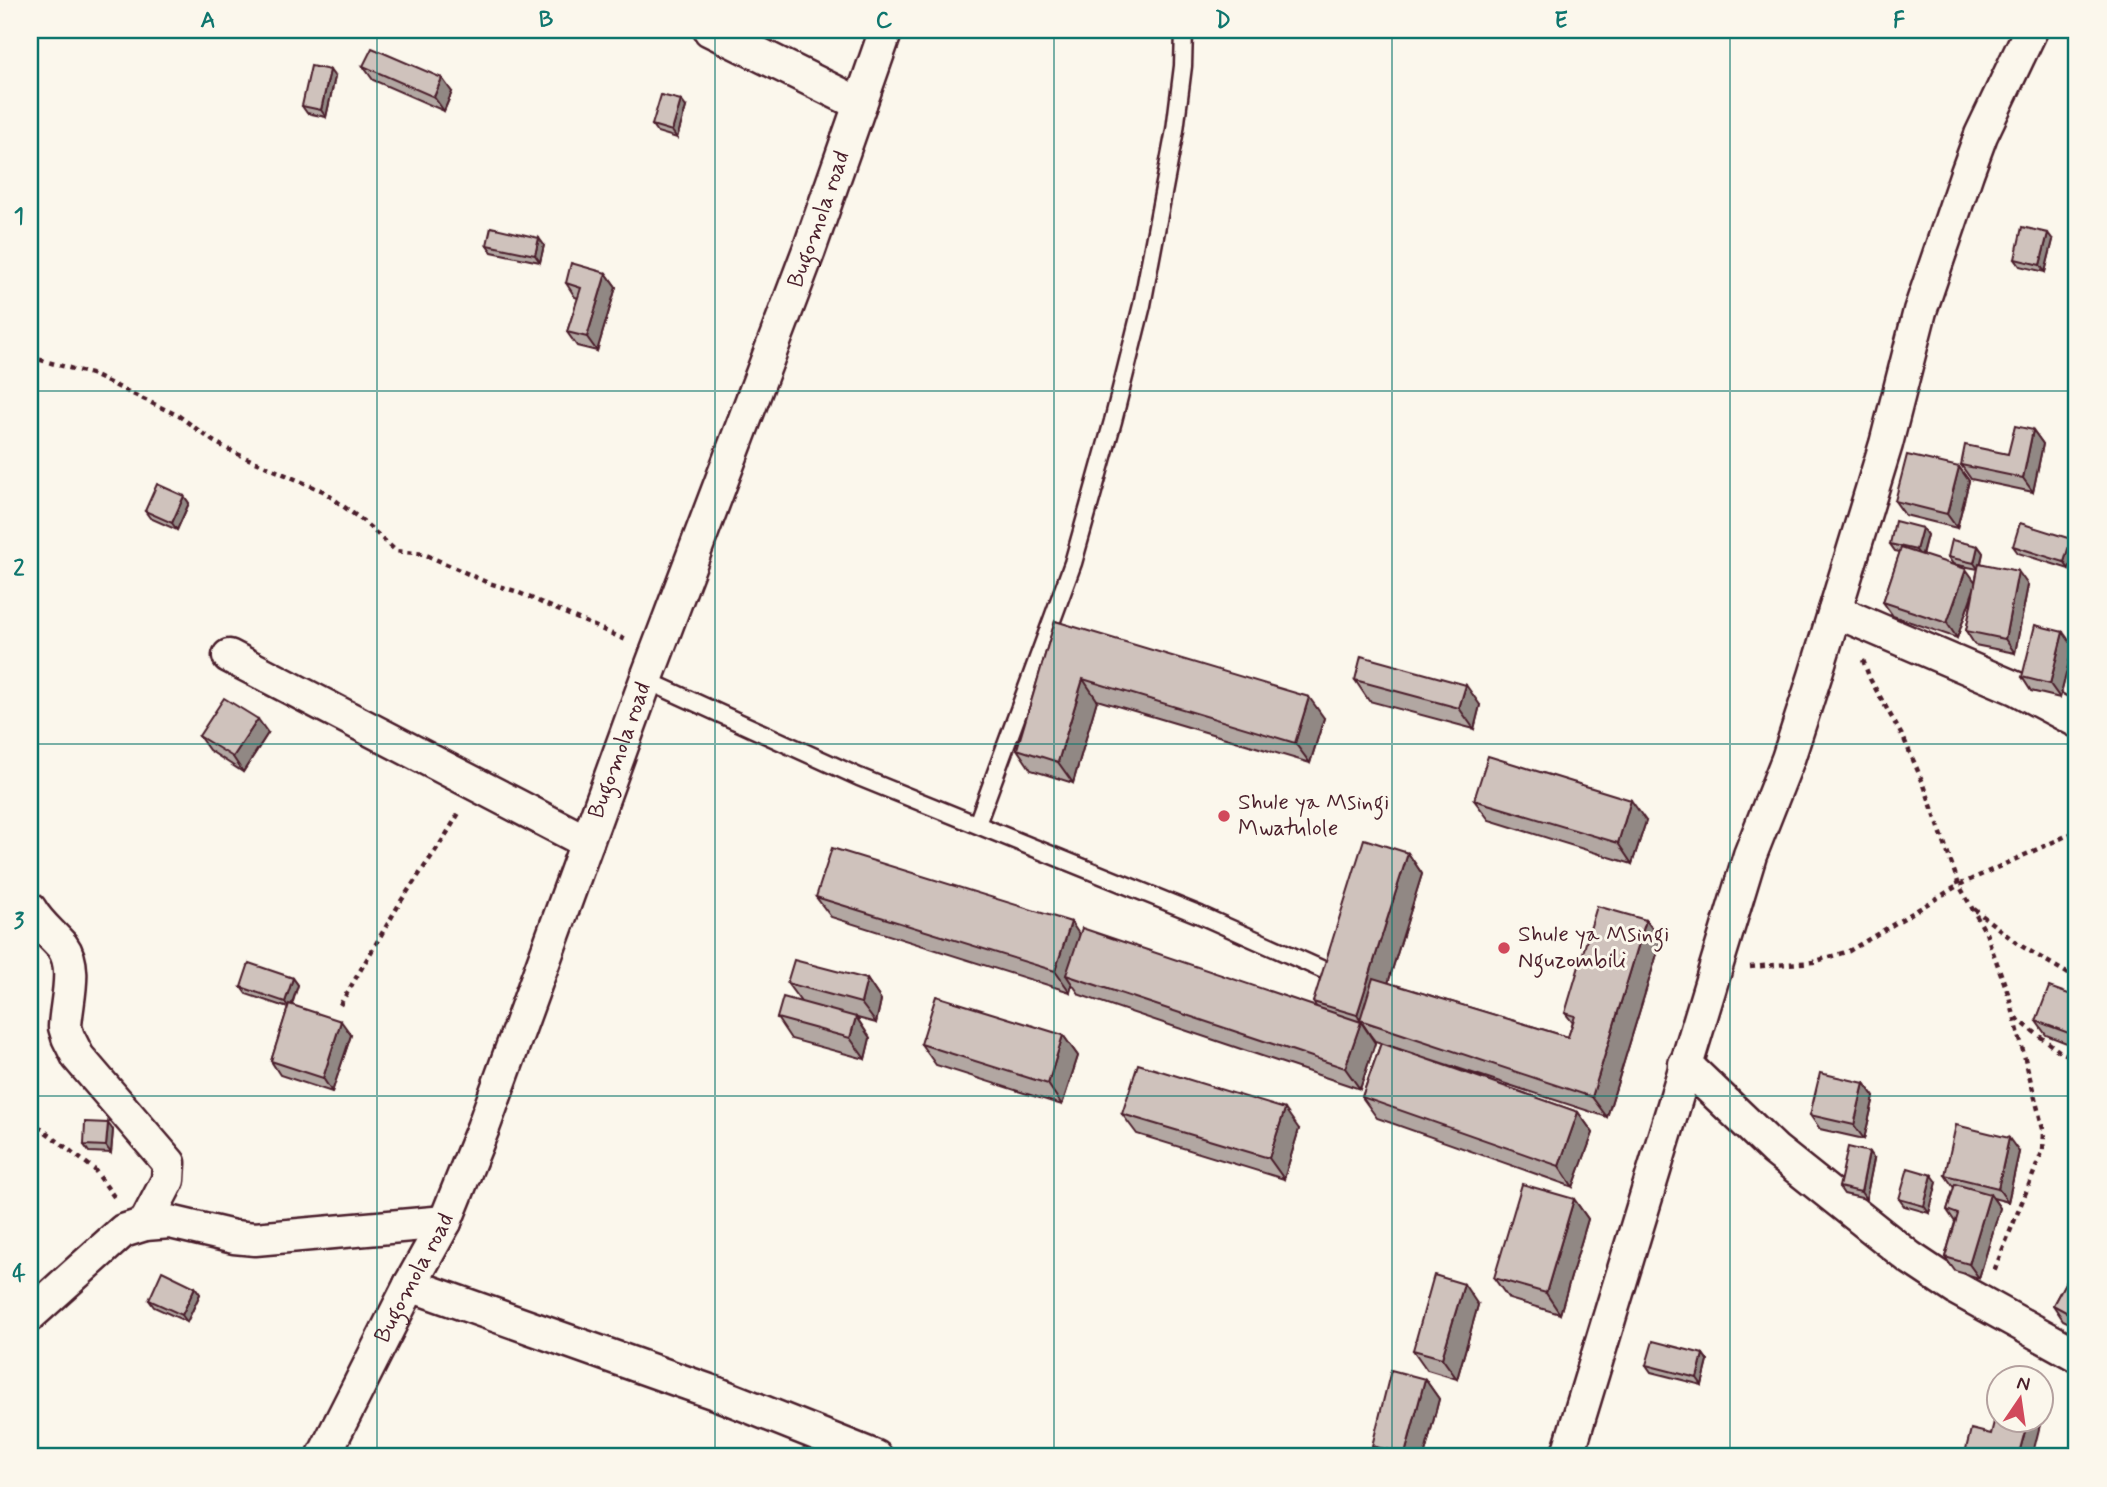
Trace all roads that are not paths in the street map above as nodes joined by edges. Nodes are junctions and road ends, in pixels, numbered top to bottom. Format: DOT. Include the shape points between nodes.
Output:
graph roads {
  1 [pos="709,30"];
  2 [pos="886,30"];
  3 [pos="1184,30"];
  4 [pos="2031,30"];
  5 [pos="860,104"];
  6 [pos="1841,614"];
  7 [pos="229,656"];
  8 [pos="651,666"];
  9 [pos="2077,721"];
  10 [pos="977,824"];
  11 [pos="587,842"];
  12 [pos="30,909"];
  13 [pos="1337,976"];
  14 [pos="1685,1064"];
  15 [pos="445,1222"];
  16 [pos="140,1226"];
  17 [pos="410,1285"];
  18 [pos="30,1314"];
  19 [pos="2077,1355"];
  20 [pos="323,1457"];
  21 [pos="876,1457"];
  22 [pos="1567,1457"];
  1 -- 5 [label="street"];
  2 -- 5 [label="street, Bugomola road"];
  3 -- 10 [label="lane" via="1172,144 1142,305 1113,421 1073,563"];
  4 -- 6 [label="street" via="1981,135 1920,311"];
  5 -- 8 [label="street, Bugomola road"];
  6 -- 9 [label="street" via="2015,688"];
  6 -- 14 [label="street" via="1750,855"];
  7 -- 11 [label="street"];
  8 -- 10 [label="lane" via="859,777"];
  8 -- 11 [label="street, Bugomola road"];
  10 -- 13 [label="lane"];
  11 -- 15 [label="street, Bugomola road"];
  12 -- 16 [label="street" via="69,960 65,1027 78,1057 169,1163 168,1180"];
  14 -- 19 [label="street" via="1775,1150 1909,1257"];
  14 -- 22 [label="street"];
  15 -- 16 [label="street" via="255,1239 170,1222"];
  15 -- 17 [label="street, Bugomola road"];
  16 -- 18 [label="street" via="122,1231 108,1242"];
  17 -- 20 [label="street, Bugomola road"];
  17 -- 21 [label="street" via="718,1394"];
}
